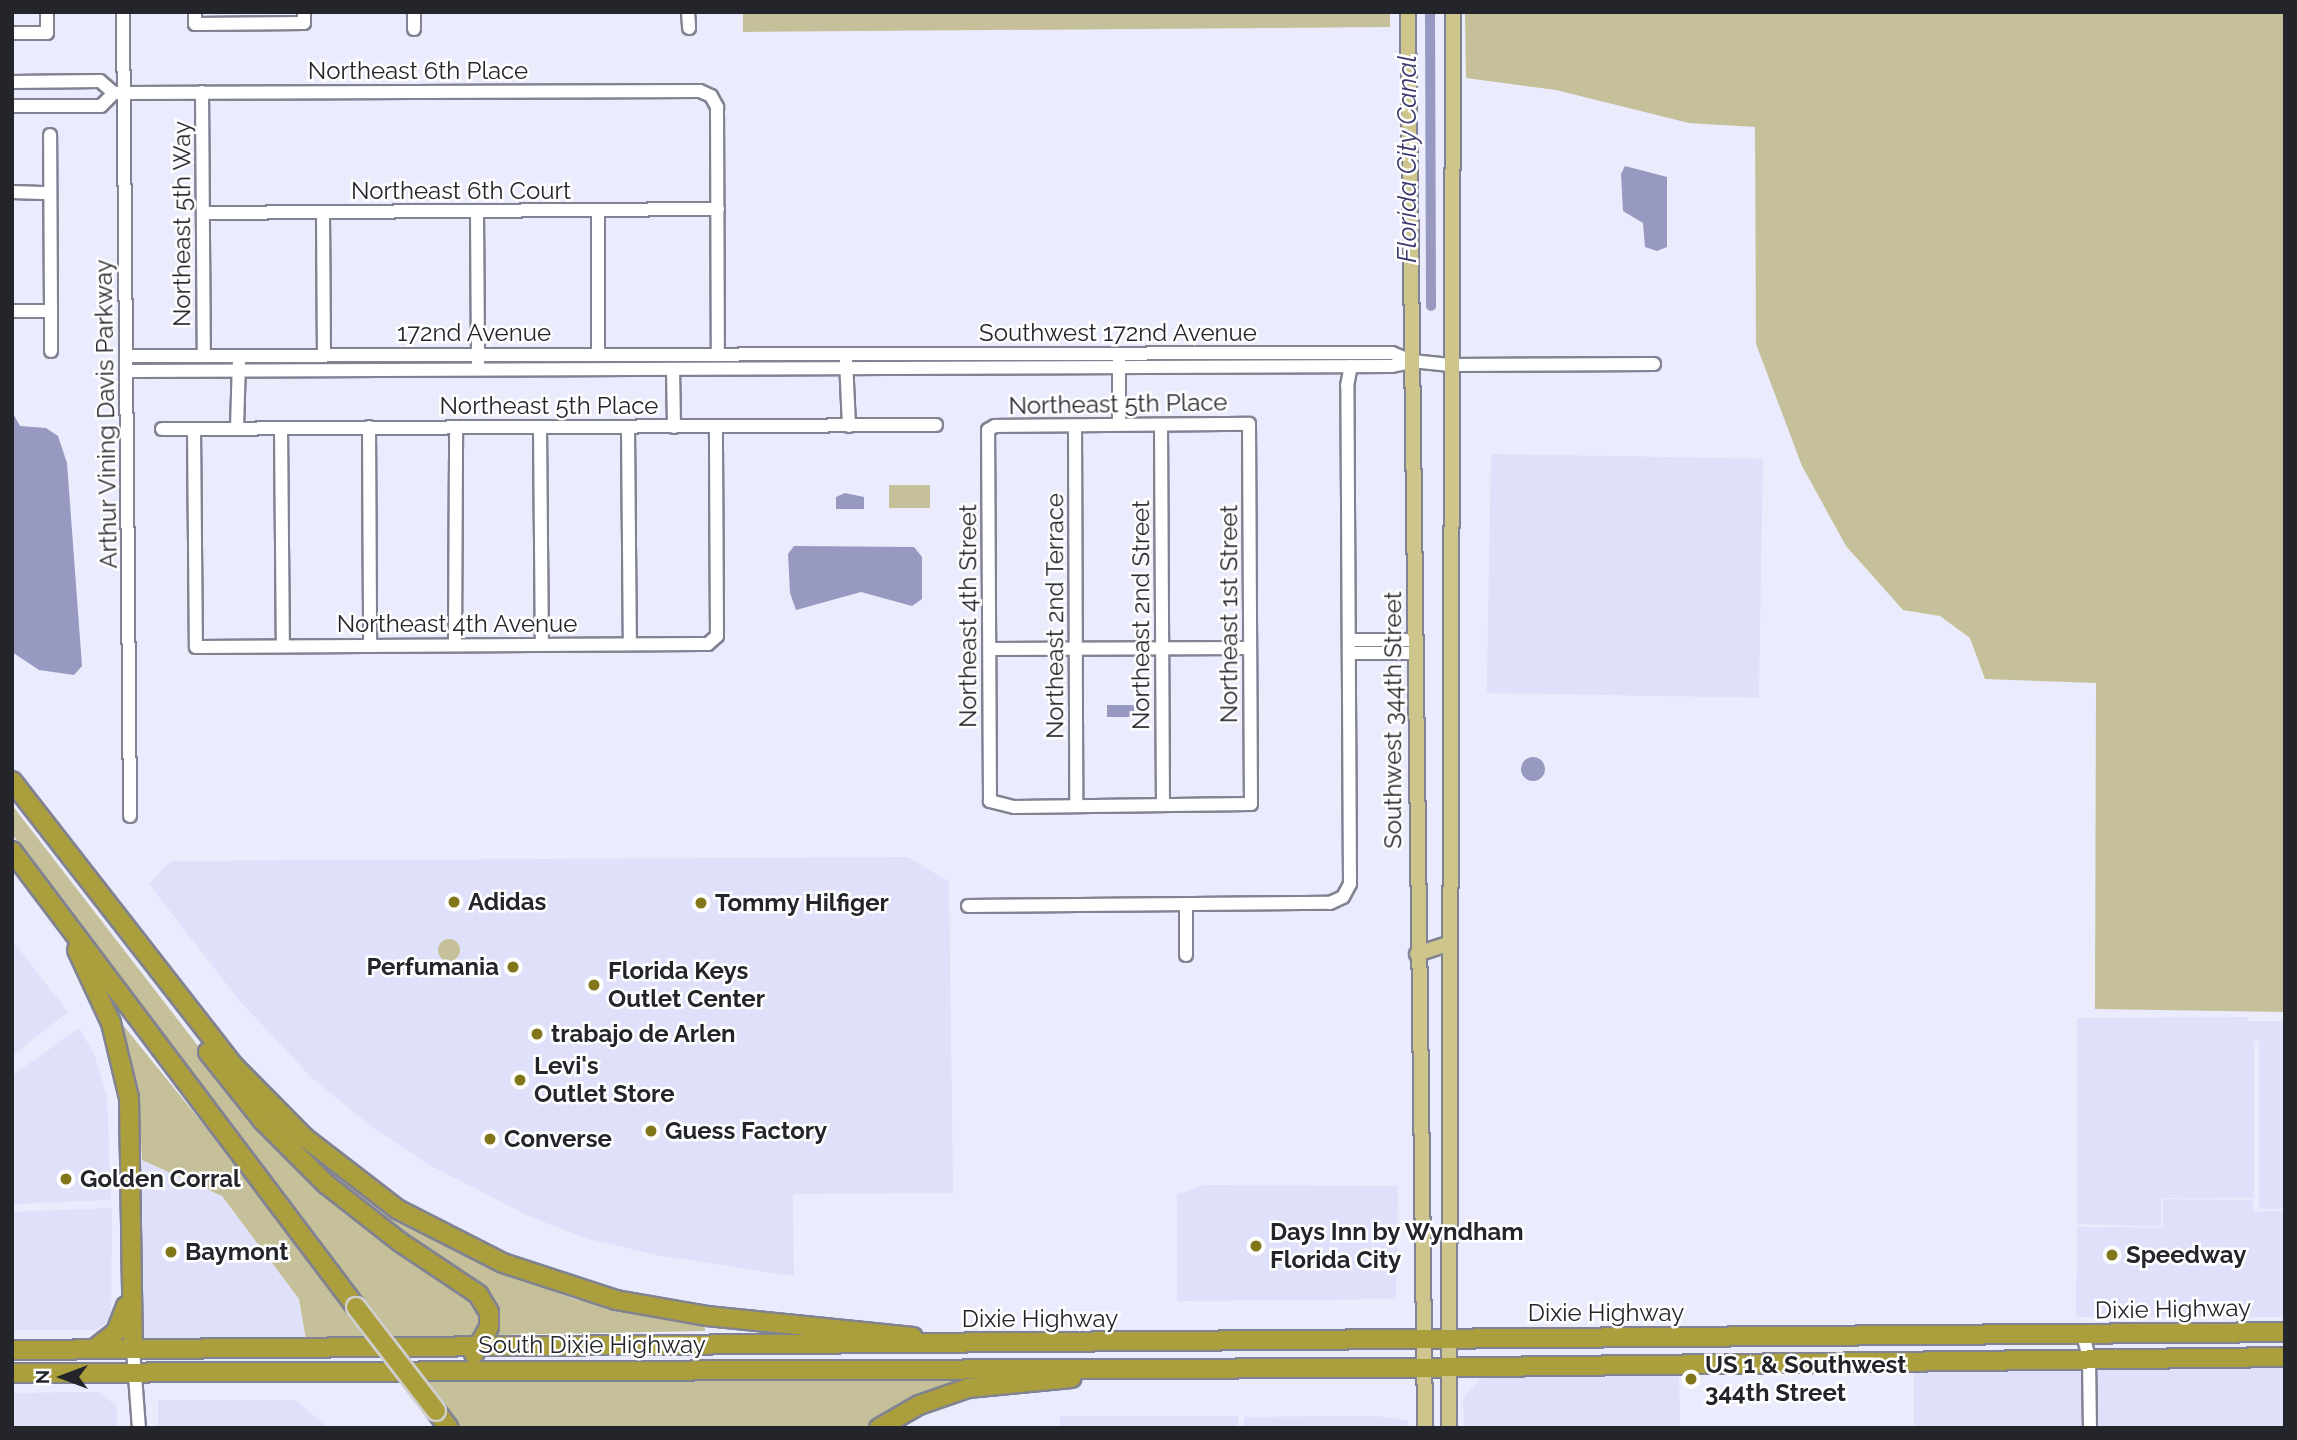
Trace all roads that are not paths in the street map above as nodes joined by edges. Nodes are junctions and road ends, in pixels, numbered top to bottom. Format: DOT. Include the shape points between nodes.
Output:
graph roads {
  1 [pos="47,12"];
  2 [pos="123,12"];
  3 [pos="414,12"];
  4 [pos="688,12"];
  5 [pos="1408,12"];
  6 [pos="1453,12"];
  7 [pos="195,18"];
  8 [pos="304,18"];
  9 [pos="689,28"];
  10 [pos="414,29"];
  11 [pos="12,33"];
  12 [pos="12,82"];
  13 [pos="202,92"];
  14 [pos="119,93"];
  15 [pos="12,106"];
  16 [pos="50,135"];
  17 [pos="12,192"];
  18 [pos="50,193"];
  19 [pos="718,209"];
  20 [pos="598,211"];
  21 [pos="203,213"];
  22 [pos="323,213"];
  23 [pos="477,213"];
  24 [pos="12,311"];
  25 [pos="51,311"];
  26 [pos="51,351"];
  27 [pos="718,353"];
  28 [pos="822,353"];
  29 [pos="845,353"];
  30 [pos="478,354"];
  31 [pos="598,354"];
  32 [pos="204,355"];
  33 [pos="239,355"];
  34 [pos="324,355"];
  35 [pos="126,356"];
  36 [pos="1119,361"];
  37 [pos="1412,361"];
  38 [pos="1654,364"];
  39 [pos="1450,365"];
  40 [pos="1350,366"];
  41 [pos="824,368"];
  42 [pos="848,368"];
  43 [pos="673,369"];
  44 [pos="238,370"];
  45 [pos="478,370"];
  46 [pos="128,371"];
  47 [pos="1249,424"];
  48 [pos="936,425"];
  49 [pos="1119,425"];
  50 [pos="1161,425"];
  51 [pos="849,426"];
  52 [pos="1075,426"];
  53 [pos="369,427"];
  54 [pos="456,427"];
  55 [pos="540,427"];
  56 [pos="674,427"];
  57 [pos="716,427"];
  58 [pos="237,428"];
  59 [pos="281,428"];
  60 [pos="162,429"];
  61 [pos="194,429"];
  62 [pos="628,429"];
  63 [pos="988,430"];
  64 [pos="630,644"];
  65 [pos="455,645"];
  66 [pos="542,645"];
  67 [pos="283,646"];
  68 [pos="369,646"];
  69 [pos="1349,646"];
  70 [pos="1416,646"];
  71 [pos="1162,648"];
  72 [pos="1250,648"];
  73 [pos="990,649"];
  74 [pos="1076,649"];
  75 [pos="12,781"];
  76 [pos="1163,805"];
  77 [pos="1076,806"];
  78 [pos="130,816"];
  79 [pos="12,851"];
  80 [pos="1186,904"];
  81 [pos="968,906"];
  82 [pos="67,924"];
  83 [pos="1417,937"];
  84 [pos="1448,944"];
  85 [pos="1418,954"];
  86 [pos="1186,955"];
  87 [pos="173,992"];
  88 [pos="131,1291"];
  89 [pos="2285,1332"];
  90 [pos="2083,1335"];
  91 [pos="1449,1338"];
  92 [pos="1425,1340"];
  93 [pos="929,1345"];
  94 [pos="481,1348"];
  95 [pos="94,1349"];
  96 [pos="132,1349"];
  97 [pos="12,1350"];
  98 [pos="2285,1357"];
  99 [pos="2090,1359"];
  100 [pos="1172,1367"];
  101 [pos="1449,1367"];
  102 [pos="1425,1368"];
  103 [pos="425,1370"];
  104 [pos="135,1372"];
  105 [pos="12,1373"];
  106 [pos="139,1428"];
  107 [pos="449,1428"];
  108 [pos="879,1428"];
  109 [pos="1425,1428"];
  110 [pos="1449,1428"];
  111 [pos="2090,1428"];
  1 -- 11 [label="street" via="47,33"];
  2 -- 14 [label="street, Arthur Vining Davis Parkway"];
  3 -- 10 [label="street"];
  4 -- 9 [label="street"];
  5 -- 37 [label="main road, Southwest 344th Street"];
  6 -- 39 [label="main road"];
  7 -- 8 [label="street"];
  12 -- 14 [label="street" via="100,81"];
  13 -- 14 [label="street, Northeast 6th Place"];
  13 -- 19 [label="street, Northeast 6th Place" via="701,91 711,96 717,107"];
  13 -- 21 [label="street, Northeast 5th Way"];
  14 -- 15 [label="street" via="101,106"];
  14 -- 35 [label="street, Arthur Vining Davis Parkway"];
  16 -- 18 [label="street"];
  17 -- 18 [label="street"];
  18 -- 25 [label="street"];
  19 -- 20 [label="street, Northeast 6th Court"];
  19 -- 27 [label="street"];
  20 -- 23 [label="street, Northeast 6th Court"];
  20 -- 31 [label="street"];
  21 -- 22 [label="street, Northeast 6th Court"];
  21 -- 32 [label="street, Northeast 5th Way"];
  22 -- 23 [label="street, Northeast 6th Court"];
  22 -- 34 [label="street"];
  23 -- 30 [label="street"];
  24 -- 25 [label="street"];
  25 -- 26 [label="street"];
  27 -- 28 [label="street, 172nd Avenue"];
  27 -- 31 [label="street, 172nd Avenue"];
  28 -- 29 [label="street, Southwest 172nd Avenue"];
  29 -- 36 [label="street, Southwest 172nd Avenue"];
  29 -- 42 [label="street"];
  30 -- 31 [label="street, 172nd Avenue"];
  30 -- 34 [label="street, 172nd Avenue"];
  30 -- 45 [label="street"];
  32 -- 33 [label="street, 172nd Avenue"];
  32 -- 35 [label="street, 172nd Avenue"];
  33 -- 34 [label="street, 172nd Avenue"];
  33 -- 44 [label="street"];
  35 -- 46 [label="street, Arthur Vining Davis Parkway"];
  36 -- 37 [label="street, Southwest 172nd Avenue" via="1392,353"];
  36 -- 40 [label="street, Southwest 172nd Avenue"];
  36 -- 42 [label="street, Southwest 172nd Avenue"];
  36 -- 49 [label="street"];
  37 -- 39 [label="street, Southwest 172nd Avenue"];
  37 -- 40 [label="street, Southwest 172nd Avenue"];
  37 -- 70 [label="main road, Southwest 344th Street"];
  38 -- 39 [label="street, Southwest 172nd Avenue"];
  39 -- 84 [label="main road"];
  40 -- 69 [label="street"];
  41 -- 42 [label="street, Southwest 172nd Avenue"];
  41 -- 43 [label="street, 172nd Avenue"];
  42 -- 51 [label="street"];
  43 -- 45 [label="street, 172nd Avenue"];
  43 -- 56 [label="street"];
  44 -- 45 [label="street, 172nd Avenue"];
  44 -- 46 [label="street, 172nd Avenue"];
  44 -- 58 [label="street"];
  46 -- 78 [label="street, Arthur Vining Davis Parkway"];
  47 -- 50 [label="street, Northeast 5th Place"];
  47 -- 72 [label="street, Northeast 1st Street"];
  48 -- 51 [label="street, Northeast 5th Place"];
  49 -- 50 [label="street, Northeast 5th Place"];
  49 -- 52 [label="street, Northeast 5th Place"];
  50 -- 71 [label="street, Northeast 2nd Street"];
  51 -- 57 [label="street, Northeast 5th Place"];
  52 -- 63 [label="street, Northeast 5th Place"];
  52 -- 74 [label="street, Northeast 2nd Terrace"];
  53 -- 54 [label="street, Northeast 5th Place"];
  53 -- 59 [label="street, Northeast 5th Place"];
  53 -- 68 [label="street"];
  54 -- 55 [label="street, Northeast 5th Place"];
  54 -- 65 [label="street"];
  55 -- 62 [label="street, Northeast 5th Place"];
  55 -- 66 [label="street"];
  56 -- 57 [label="street, Northeast 5th Place"];
  56 -- 62 [label="street, Northeast 5th Place"];
  57 -- 64 [label="street, Northeast 4th Avenue" via="717,636 708,644"];
  58 -- 59 [label="street, Northeast 5th Place"];
  58 -- 61 [label="street, Northeast 5th Place"];
  59 -- 67 [label="street"];
  60 -- 61 [label="street, Northeast 5th Place"];
  61 -- 67 [label="street, Northeast 4th Avenue" via="195,647"];
  62 -- 64 [label="street"];
  63 -- 73 [label="street, Northeast 4th Street"];
  64 -- 66 [label="street, Northeast 4th Avenue"];
  65 -- 66 [label="street, Northeast 4th Avenue"];
  65 -- 68 [label="street, Northeast 4th Avenue"];
  67 -- 68 [label="street, Northeast 4th Avenue"];
  69 -- 70 [label="street"];
  69 -- 80 [label="street" via="1347,891 1330,903"];
  70 -- 83 [label="main road, Southwest 344th Street"];
  71 -- 72 [label="street"];
  71 -- 74 [label="street"];
  71 -- 76 [label="street, Northeast 2nd Street"];
  72 -- 76 [label="street, Northeast 1st Street" via="1251,804"];
  73 -- 74 [label="street"];
  73 -- 77 [label="street, Northeast 4th Street" via="990,801 1002,806"];
  74 -- 77 [label="street, Northeast 2nd Terrace"];
  75 -- 87 [label="highway"];
  76 -- 77 [label="street"];
  79 -- 82 [label="highway"];
  80 -- 81 [label="street"];
  80 -- 86 [label="street"];
  82 -- 88 [label="highway" via="106,1009 127,1082 132,1127"];
  82 -- 107 [label="highway, bridge"];
  83 -- 84 [label="main road"];
  83 -- 85 [label="main road, Southwest 344th Street"];
  84 -- 85 [label="main road"];
  84 -- 91 [label="main road"];
  85 -- 92 [label="main road, Southwest 344th Street"];
  87 -- 93 [label="highway" via="235,1067 304,1137 397,1209 476,1251 549,1281 635,1304 732,1319 906,1334"];
  87 -- 94 [label="highway" via="186,1023 283,1143 365,1216 478,1294 490,1319"];
  88 -- 95 [label="highway" via="122,1323"];
  88 -- 96 [label="highway"];
  89 -- 90 [label="highway, Dixie Highway"];
  90 -- 91 [label="highway, Dixie Highway"];
  90 -- 99 [label="street"];
  91 -- 92 [label="highway, Dixie Highway"];
  91 -- 101 [label="main road"];
  92 -- 93 [label="highway, Dixie Highway"];
  92 -- 102 [label="main road, Southwest 344th Street"];
  93 -- 94 [label="highway, South Dixie Highway"];
  94 -- 96 [label="highway, South Dixie Highway"];
  94 -- 103 [label="highway" via="461,1361"];
  95 -- 96 [label="highway, South Dixie Highway"];
  95 -- 97 [label="highway, South Dixie Highway"];
  96 -- 104 [label="street"];
  98 -- 99 [label="highway, Dixie Highway"];
  99 -- 101 [label="highway, Dixie Highway"];
  99 -- 111 [label="street"];
  100 -- 102 [label="highway, Dixie Highway"];
  100 -- 103 [label="highway, South Dixie Highway"];
  100 -- 108 [label="highway" via="1142,1375 981,1385 919,1405"];
  101 -- 102 [label="highway, Dixie Highway"];
  101 -- 110 [label="main road"];
  102 -- 109 [label="main road, Southwest 344th Street"];
  103 -- 104 [label="highway, South Dixie Highway"];
  104 -- 105 [label="highway, South Dixie Highway"];
  104 -- 106 [label="street"];
}
